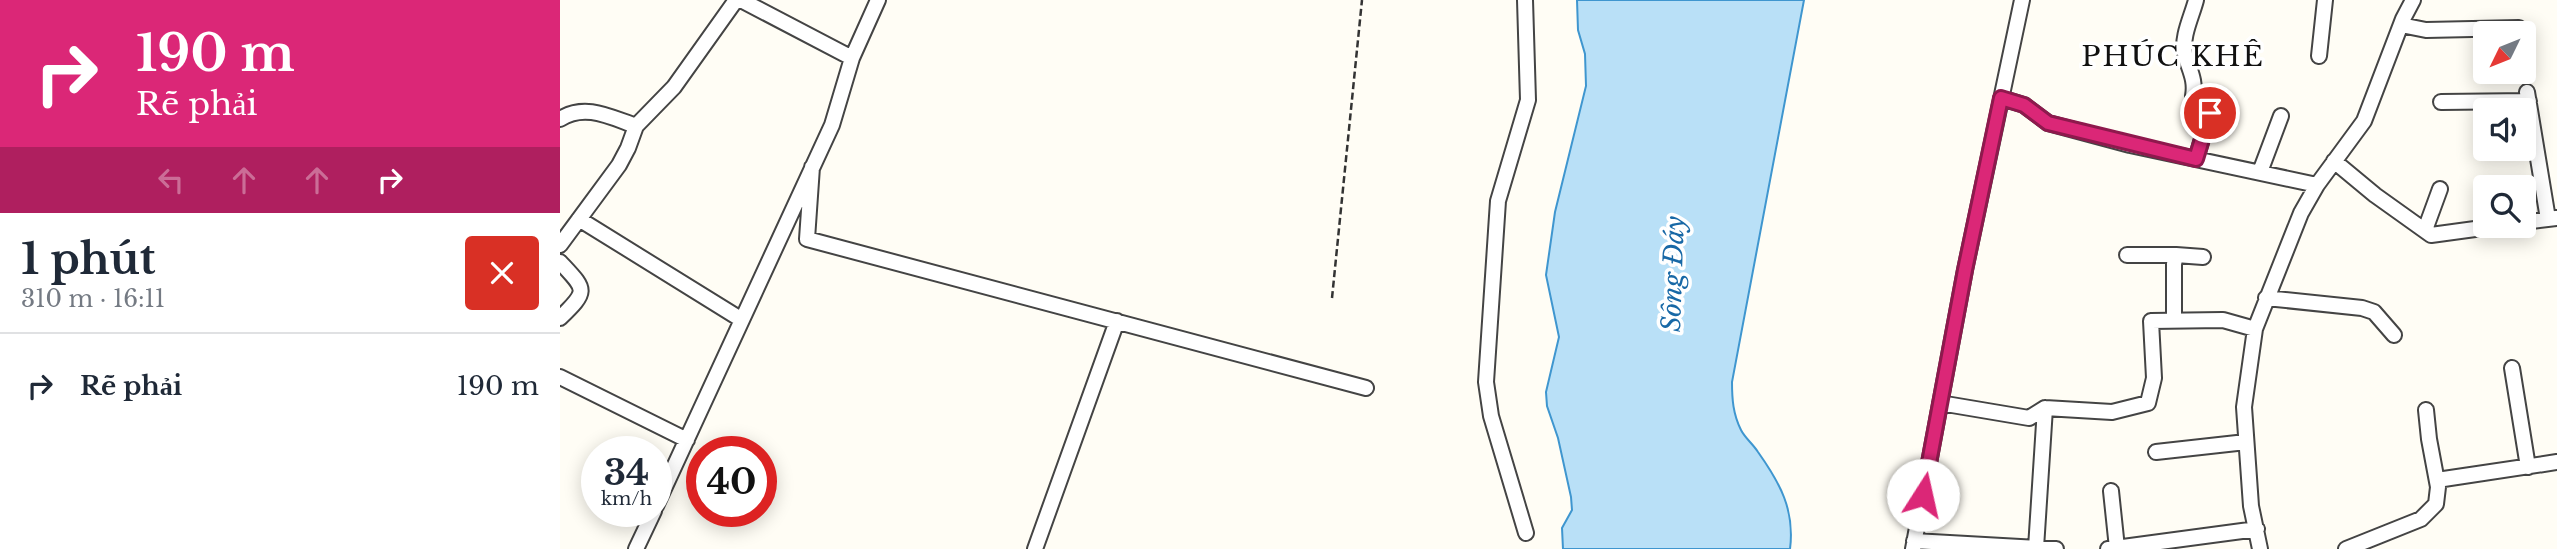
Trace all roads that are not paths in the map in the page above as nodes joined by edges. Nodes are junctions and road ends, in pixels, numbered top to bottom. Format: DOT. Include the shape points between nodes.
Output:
graph roads {
  1 [pos="739,0"];
  2 [pos="878,0"];
  3 [pos="1525,0"];
  4 [pos="2022,0"];
  5 [pos="2196,0"];
  6 [pos="2325,0"];
  7 [pos="2413,0"];
  8 [pos="2401,25"];
  9 [pos="2473,29"];
  10 [pos="2319,56"];
  11 [pos="852,58"];
  12 [pos="2001,98"];
  13 [pos="2441,102"];
  14 [pos="2281,116"];
  15 [pos="560,119"];
  16 [pos="636,126"];
  17 [pos="2196,159"];
  18 [pos="2334,161"];
  19 [pos="812,167"];
  20 [pos="2260,173"];
  21 [pos="2317,185"];
  22 [pos="2440,189"];
  23 [pos="2552,218"];
  24 [pos="579,219"];
  25 [pos="2473,229"];
  26 [pos="2425,230"];
  27 [pos="560,245"];
  28 [pos="2127,255"];
  29 [pos="2176,255"];
  30 [pos="2203,257"];
  31 [pos="560,262"];
  32 [pos="2266,298"];
  33 [pos="560,318"];
  34 [pos="742,320"];
  35 [pos="1117,321"];
  36 [pos="2174,321"];
  37 [pos="2255,329"];
  38 [pos="2394,335"];
  39 [pos="2512,368"];
  40 [pos="560,377"];
  41 [pos="1366,388"];
  42 [pos="1940,403"];
  43 [pos="2045,408"];
  44 [pos="2426,410"];
  45 [pos="689,436"];
  46 [pos="686,440"];
  47 [pos="686,442"];
  48 [pos="2246,442"];
  49 [pos="2156,452"];
  50 [pos="2557,463"];
  51 [pos="2528,467"];
  52 [pos="672,472"];
  53 [pos="2437,481"];
  54 [pos="2111,491"];
  55 [pos="646,527"];
  56 [pos="2256,529"];
  57 [pos="1526,533"];
  58 [pos="1914,545"];
  59 [pos="1977,546"];
  60 [pos="2036,548"];
  61 [pos="636,549"];
  62 [pos="1035,549"];
  63 [pos="2056,549"];
  64 [pos="2112,549"];
  65 [pos="2260,549"];
  66 [pos="2346,549"];
  1 -- 11 [label="street"];
  1 -- 16 [label="street" via="674,87"];
  2 -- 11 [label="street"];
  3 -- 57 [label="street" via="1528,100 1498,201 1486,382 1491,416"];
  4 -- 12 [label="street"];
  5 -- 17 [label="street" via="2184,51 2196,83 2193,96 2210,113"];
  6 -- 10 [label="street"];
  7 -- 8 [label="street"];
  8 -- 9 [label="street"];
  8 -- 18 [label="street" via="2364,121"];
  11 -- 19 [label="street" via="832,125"];
  12 -- 17 [label="street" via="2024,105 2048,123"];
  12 -- 42 [label="street"];
  13 -- 23 [label="street" via="2528,96"];
  14 -- 20 [label="street"];
  15 -- 16 [label="street" via="589,111"];
  16 -- 24 [label="street" via="618,165"];
  17 -- 20 [label="street"];
  18 -- 21 [label="street"];
  18 -- 26 [label="street"];
  19 -- 34 [label="street"];
  19 -- 35 [label="street" via="807,239"];
  20 -- 21 [label="street"];
  21 -- 32 [label="street"];
  22 -- 26 [label="street"];
  24 -- 27 [label="street"];
  24 -- 34 [label="street"];
  25 -- 26 [label="street" via="2431,234"];
  28 -- 29 [label="street"];
  29 -- 30 [label="street"];
  29 -- 36 [label="street"];
  31 -- 33 [label="street" via="579,282 581,293"];
  32 -- 37 [label="street"];
  32 -- 38 [label="street" via="2362,308 2374,312"];
  34 -- 45 [label="street"];
  35 -- 41 [label="street"];
  35 -- 62 [label="street"];
  36 -- 37 [label="street" via="2223,320"];
  36 -- 43 [label="street" via="2151,321 2154,379 2148,403 2112,412"];
  37 -- 48 [label="street" via="2244,407"];
  39 -- 51 [label="street"];
  40 -- 46 [label="street"];
  42 -- 43 [label="street" via="2028,418"];
  42 -- 58 [label="street"];
  43 -- 60 [label="street"];
  44 -- 53 [label="street"];
  47 -- 52 [label="street"];
  48 -- 49 [label="street"];
  48 -- 56 [label="street"];
  50 -- 51 [label="street"];
  51 -- 53 [label="street"];
  53 -- 66 [label="street" via="2438,497 2430,513"];
  54 -- 64 [label="street"];
  55 -- 61 [label="street"];
  56 -- 64 [label="street"];
  56 -- 65 [label="street"];
  58 -- 59 [label="street"];
  59 -- 60 [label="street"];
  60 -- 63 [label="street"];
}
